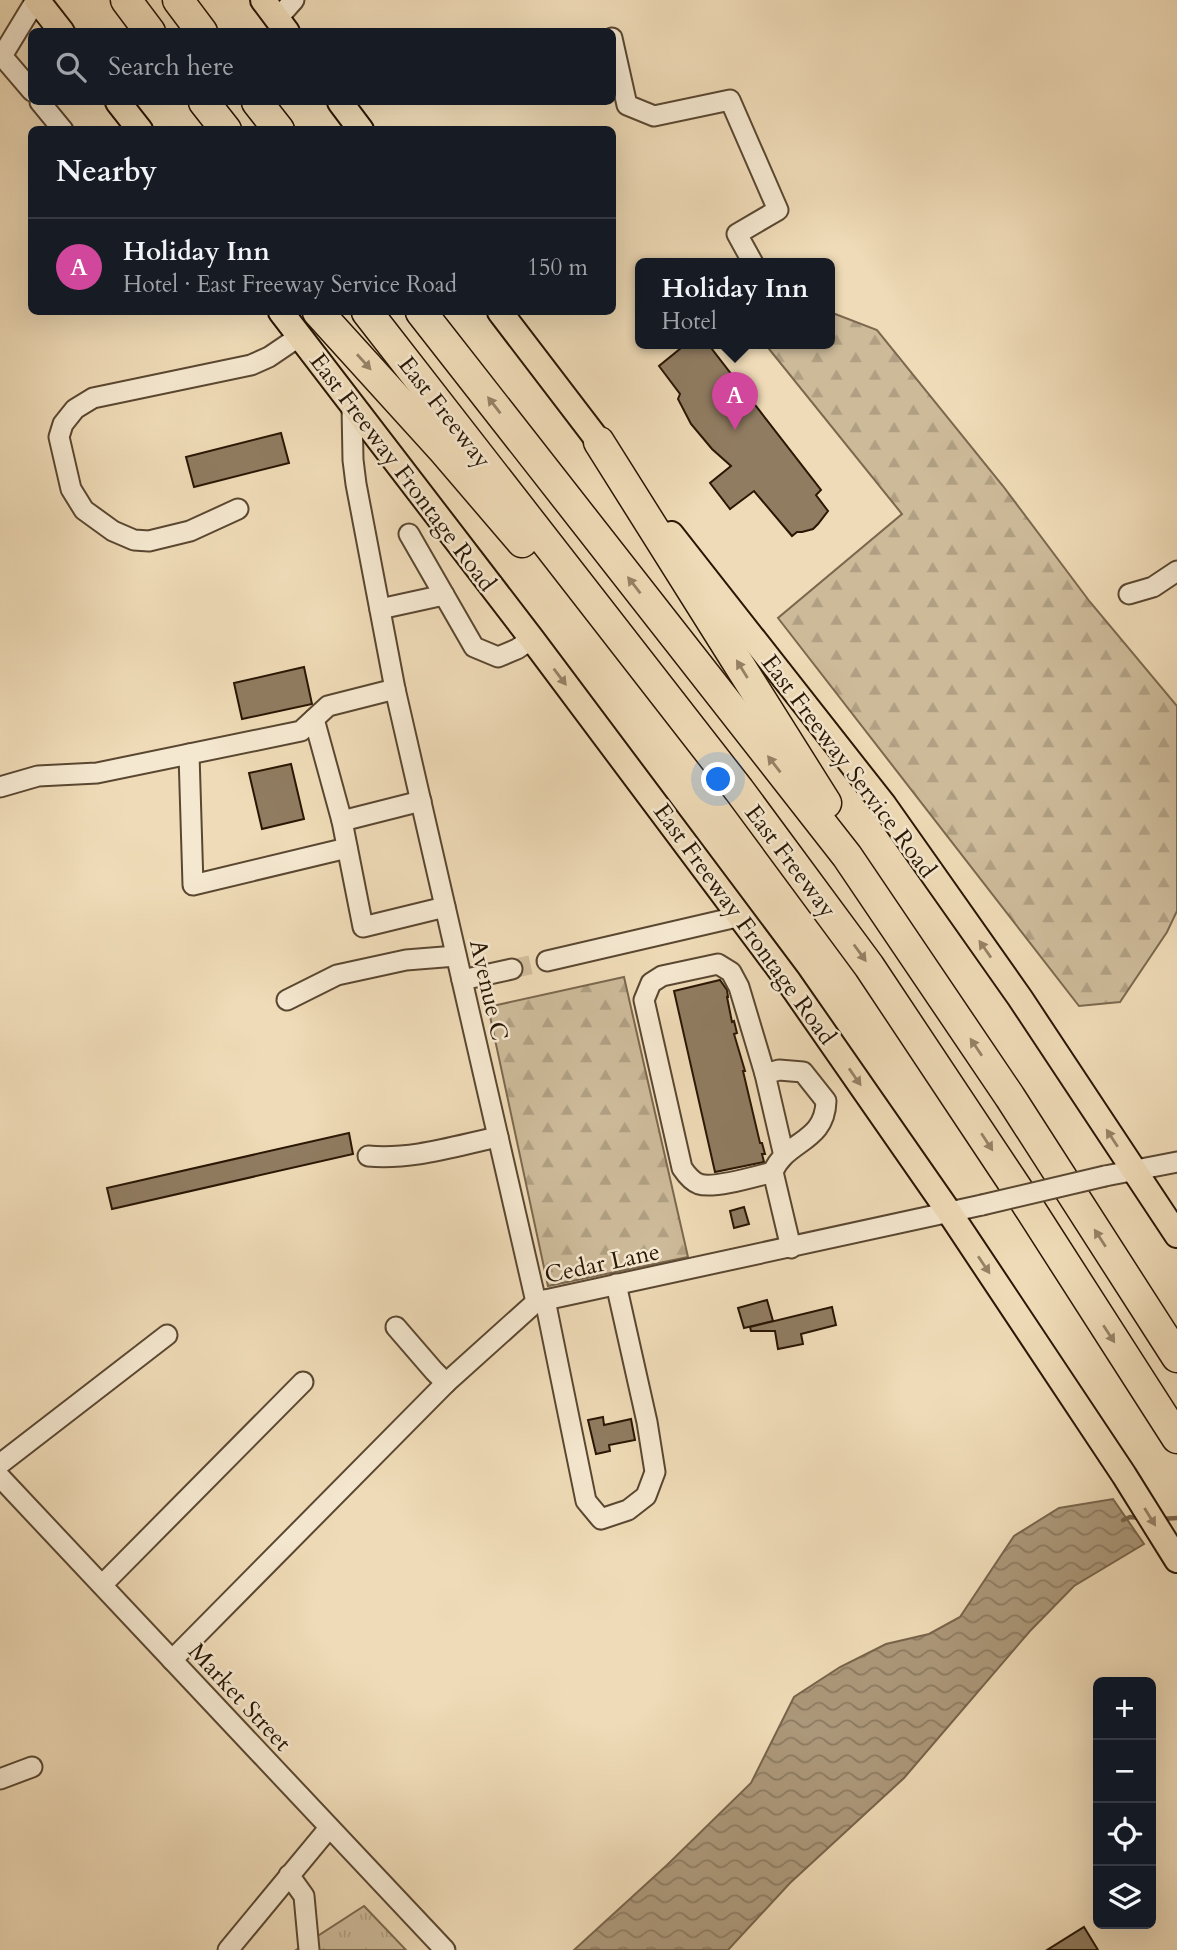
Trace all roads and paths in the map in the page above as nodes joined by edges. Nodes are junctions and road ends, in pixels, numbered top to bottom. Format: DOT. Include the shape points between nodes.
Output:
graph roads {
  1 [pos="37,0"];
  2 [pos="126,0"];
  3 [pos="178,0"];
  4 [pos="294,0"];
  5 [pos="275,17"];
  6 [pos="59,28"];
  7 [pos="147,28"];
  8 [pos="199,28"];
  9 [pos="616,56"];
  10 [pos="28,86"];
  11 [pos="42,105"];
  12 [pos="120,105"];
  13 [pos="206,105"];
  14 [pos="259,105"];
  15 [pos="342,105"];
  16 [pos="60,126"];
  17 [pos="137,126"];
  18 [pos="223,126"];
  19 [pos="276,126"];
  20 [pos="358,126"];
  21 [pos="750,258"];
  22 [pos="283,315"];
  23 [pos="321,315"];
  24 [pos="369,315"];
  25 [pos="423,315"];
  26 [pos="502,315"];
  27 [pos="300,337"];
  28 [pos="352,405"];
  29 [pos="599,442"];
  30 [pos="238,509"];
  31 [pos="409,534"];
  32 [pos="1177,571"];
  33 [pos="1129,594"];
  34 [pos="444,595"];
  35 [pos="380,609"];
  36 [pos="531,639"];
  37 [pos="395,689"];
  38 [pos="671,704"];
  39 [pos="314,719"];
  40 [pos="189,754"];
  41 [pos="0,787"];
  42 [pos="421,801"];
  43 [pos="342,821"];
  44 [pos="347,848"];
  45 [pos="847,856"];
  46 [pos="445,907"];
  47 [pos="741,916"];
  48 [pos="456,956"];
  49 [pos="547,961"];
  50 [pos="512,969"];
  51 [pos="462,981"];
  52 [pos="287,1000"];
  53 [pos="765,1074"];
  54 [pos="498,1137"];
  55 [pos="368,1156"];
  56 [pos="1177,1162"];
  57 [pos="779,1164"];
  58 [pos="1134,1172"];
  59 [pos="949,1212"];
  60 [pos="1177,1235"];
  61 [pos="791,1248"];
  62 [pos="616,1284"];
  63 [pos="540,1301"];
  64 [pos="396,1327"];
  65 [pos="167,1335"];
  66 [pos="1177,1357"];
  67 [pos="303,1382"];
  68 [pos="446,1383"];
  69 [pos="1177,1438"];
  70 [pos="0,1464"];
  71 [pos="0,1477"];
  72 [pos="1177,1560"];
  73 [pos="102,1586"];
  74 [pos="172,1660"];
  75 [pos="32,1767"];
  76 [pos="0,1779"];
  77 [pos="329,1828"];
  78 [pos="289,1875"];
  79 [pos="228,1950"];
  80 [pos="309,1950"];
  81 [pos="444,1950"];
  1 -- 6 [label="main road"];
  1 -- 10 [label="street" via="2,55"];
  2 -- 7 [label="highway"];
  3 -- 8 [label="highway"];
  4 -- 5 [label="street"];
  9 -- 21 [label="street" via="627,105 654,116 730,100 778,210 737,234"];
  11 -- 16 [label="street"];
  12 -- 17 [label="main road"];
  13 -- 18 [label="highway"];
  14 -- 19 [label="highway"];
  15 -- 20 [label="main road"];
  22 -- 27 [label="main road, East Freeway Frontage Road"];
  23 -- 38 [label="highway, one-way"];
  24 -- 38 [label="highway, East Freeway"];
  45 -- 25 [label="highway, East Freeway, one-way"];
  26 -- 29 [label="main road, East Freeway Service Road"];
  27 -- 28 [label="main road, East Freeway Frontage Road"];
  27 -- 30 [label="street" via="251,365 93,398 63,424 59,437 71,489 84,510 113,531 149,541 190,531"];
  28 -- 35 [label="street, Avenue C" via="354,472"];
  28 -- 36 [label="main road, East Freeway Frontage Road"];
  45 -- 29 [label="highway, one-way" via="824,799"];
  58 -- 29 [label="main road, East Freeway Service Road, one-way" via="884,805"];
  31 -- 34 [label="street"];
  32 -- 33 [label="street" via="1153,587"];
  34 -- 35 [label="street"];
  34 -- 36 [label="street" via="474,647 498,657"];
  35 -- 37 [label="street, Avenue C"];
  36 -- 47 [label="main road, East Freeway Frontage Road, one-way"];
  37 -- 39 [label="street" via="328,706"];
  37 -- 42 [label="street, Avenue C"];
  38 -- 69 [label="highway, East Freeway, one-way" via="877,978"];
  39 -- 40 [label="street" via="301,731"];
  39 -- 43 [label="street"];
  40 -- 41 [label="street" via="97,773 38,776"];
  40 -- 44 [label="street" via="193,885"];
  42 -- 43 [label="street"];
  42 -- 46 [label="street, Avenue C"];
  43 -- 44 [label="street"];
  44 -- 46 [label="street" via="363,927"];
  66 -- 45 [label="highway, East Freeway, one-way" via="1010,1097"];
  46 -- 48 [label="street, Avenue C"];
  47 -- 49 [label="street"];
  47 -- 59 [label="main road, East Freeway Frontage Road, one-way"];
  48 -- 51 [label="street, Avenue C"];
  48 -- 52 [label="street" via="406,960 337,975"];
  50 -- 51 [label="street"];
  51 -- 54 [label="street, Avenue C"];
  53 -- 57 [label="street"];
  53 -- 57 [label="street" via="803,1072 826,1101 826,1116"];
  53 -- 57 [label="street" via="731,972 718,964 662,976 651,983 644,1000 687,1176 700,1184 719,1184"];
  54 -- 55 [label="street" via="420,1154"];
  54 -- 63 [label="street, Avenue C"];
  56 -- 58 [label="street, Cedar Lane"];
  57 -- 61 [label="street"];
  58 -- 59 [label="street, Cedar Lane, bridge"];
  58 -- 60 [label="main road, East Freeway Service Road"];
  59 -- 61 [label="street, Cedar Lane"];
  59 -- 72 [label="main road, East Freeway Frontage Road, one-way"];
  61 -- 62 [label="street, Cedar Lane"];
  62 -- 63 [label="street, Cedar Lane"];
  62 -- 63 [label="street, Avenue C" via="655,1472 646,1496 628,1510 601,1519 586,1501"];
  63 -- 68 [label="street, Cedar Lane"];
  64 -- 68 [label="street"];
  65 -- 70 [label="street"];
  67 -- 73 [label="street"];
  68 -- 74 [label="street, Cedar Lane"];
  71 -- 73 [label="street, Market Street"];
  73 -- 74 [label="street, Market Street"];
  74 -- 77 [label="street, Market Street"];
  75 -- 76 [label="street"];
  77 -- 78 [label="street"];
  77 -- 81 [label="street, Market Street"];
  78 -- 79 [label="street"];
  78 -- 80 [label="street" via="304,1896"];
}
